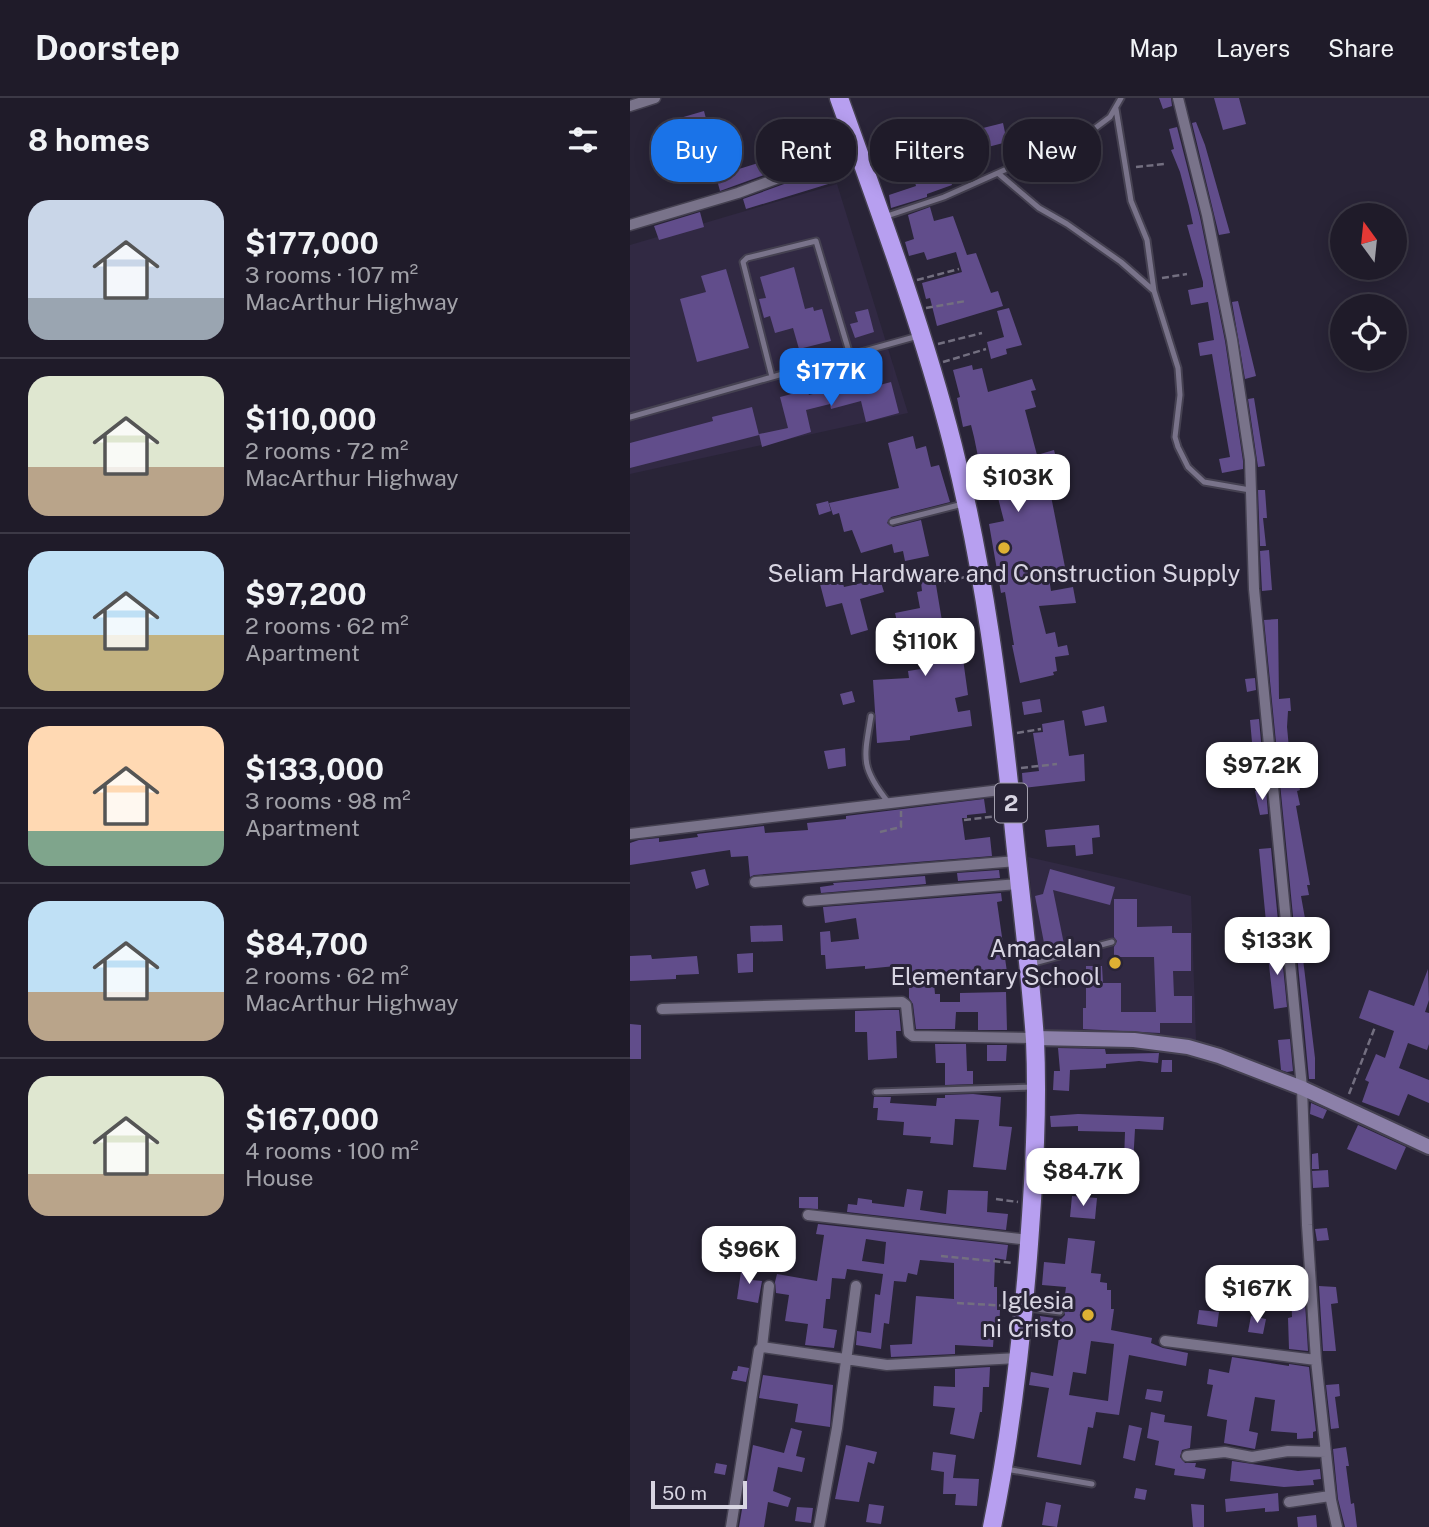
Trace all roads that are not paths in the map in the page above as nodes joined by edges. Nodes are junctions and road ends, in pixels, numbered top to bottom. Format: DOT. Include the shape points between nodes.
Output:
graph roads {
  1 [pos="655,98"];
  2 [pos="839,98"];
  3 [pos="1121,98"];
  4 [pos="1178,98"];
  5 [pos="630,106"];
  6 [pos="1116,109"];
  7 [pos="858,149"];
  8 [pos="999,173"];
  9 [pos="881,218"];
  10 [pos="630,225"];
  11 [pos="1154,291"];
  12 [pos="925,350"];
  13 [pos="850,355"];
  14 [pos="772,377"];
  15 [pos="630,417"];
  16 [pos="1250,490"];
  17 [pos="967,503"];
  18 [pos="892,522"];
  19 [pos="871,716"];
  20 [pos="1009,789"];
  21 [pos="894,801"];
  22 [pos="630,834"];
  23 [pos="1017,861"];
  24 [pos="755,882"];
  25 [pos="1019,884"];
  26 [pos="808,901"];
  27 [pos="1112,942"];
  28 [pos="1027,964"];
  29 [pos="662,1009"];
  30 [pos="1035,1038"];
  31 [pos="1036,1087"];
  32 [pos="1303,1088"];
  33 [pos="876,1093"];
  34 [pos="1429,1147"];
  35 [pos="808,1215"];
  36 [pos="1029,1240"];
  37 [pos="769,1286"];
  38 [pos="856,1286"];
  39 [pos="1024,1307"];
  40 [pos="1060,1312"];
  41 [pos="1165,1341"];
  42 [pos="762,1347"];
  43 [pos="1019,1358"];
  44 [pos="846,1359"];
  45 [pos="1316,1360"];
  46 [pos="1326,1452"];
  47 [pos="1187,1456"];
  48 [pos="1003,1469"];
  49 [pos="1092,1484"];
  50 [pos="1330,1496"];
  51 [pos="1289,1502"];
  52 [pos="730,1527"];
  53 [pos="819,1527"];
  54 [pos="992,1527"];
  55 [pos="1337,1527"];
  1 -- 5 [label="street"];
  2 -- 7 [label="highway, 2"];
  3 -- 6 [label="lane"];
  4 -- 16 [label="street" via="1232,340 1250,460"];
  6 -- 8 [label="lane" via="1090,132"];
  6 -- 11 [label="lane" via="1131,201 1149,248"];
  7 -- 9 [label="highway, 2"];
  7 -- 10 [label="street" via="738,193"];
  8 -- 9 [label="lane"];
  8 -- 11 [label="lane" via="1039,208 1122,262"];
  9 -- 12 [label="highway, 2"];
  11 -- 16 [label="lane" via="1178,368 1175,437 1183,458 1203,482"];
  12 -- 13 [label="lane"];
  12 -- 17 [label="highway, 2"];
  13 -- 14 [label="lane"];
  13 -- 14 [label="lane" via="816,241 747,258 743,262"];
  14 -- 15 [label="lane"];
  16 -- 32 [label="street" via="1254,589"];
  17 -- 18 [label="lane"];
  17 -- 20 [label="highway, 2"];
  19 -- 21 [label="lane" via="867,772"];
  20 -- 21 [label="street"];
  20 -- 23 [label="highway, 2"];
  21 -- 22 [label="street"];
  23 -- 24 [label="street"];
  23 -- 25 [label="highway, 2"];
  25 -- 26 [label="street"];
  25 -- 28 [label="highway, 2"];
  27 -- 28 [label="lane"];
  28 -- 30 [label="highway, 2"];
  29 -- 30 [label="street" via="902,1002 910,1035"];
  30 -- 31 [label="highway, 2"];
  30 -- 32 [label="street" via="1134,1040 1188,1047"];
  31 -- 33 [label="lane"];
  31 -- 36 [label="highway, 2"];
  32 -- 34 [label="street"];
  32 -- 45 [label="street"];
  35 -- 36 [label="street"];
  36 -- 39 [label="highway, 2"];
  37 -- 42 [label="street"];
  38 -- 44 [label="street"];
  39 -- 40 [label="lane"];
  39 -- 43 [label="highway, 2"];
  41 -- 45 [label="street"];
  42 -- 44 [label="street"];
  42 -- 52 [label="street"];
  43 -- 44 [label="street" via="905,1366"];
  43 -- 48 [label="highway, 2"];
  44 -- 53 [label="street"];
  45 -- 46 [label="street"];
  46 -- 47 [label="street"];
  46 -- 50 [label="street"];
  48 -- 49 [label="lane"];
  48 -- 54 [label="highway, 2"];
  50 -- 51 [label="street"];
  50 -- 55 [label="street"];
}
